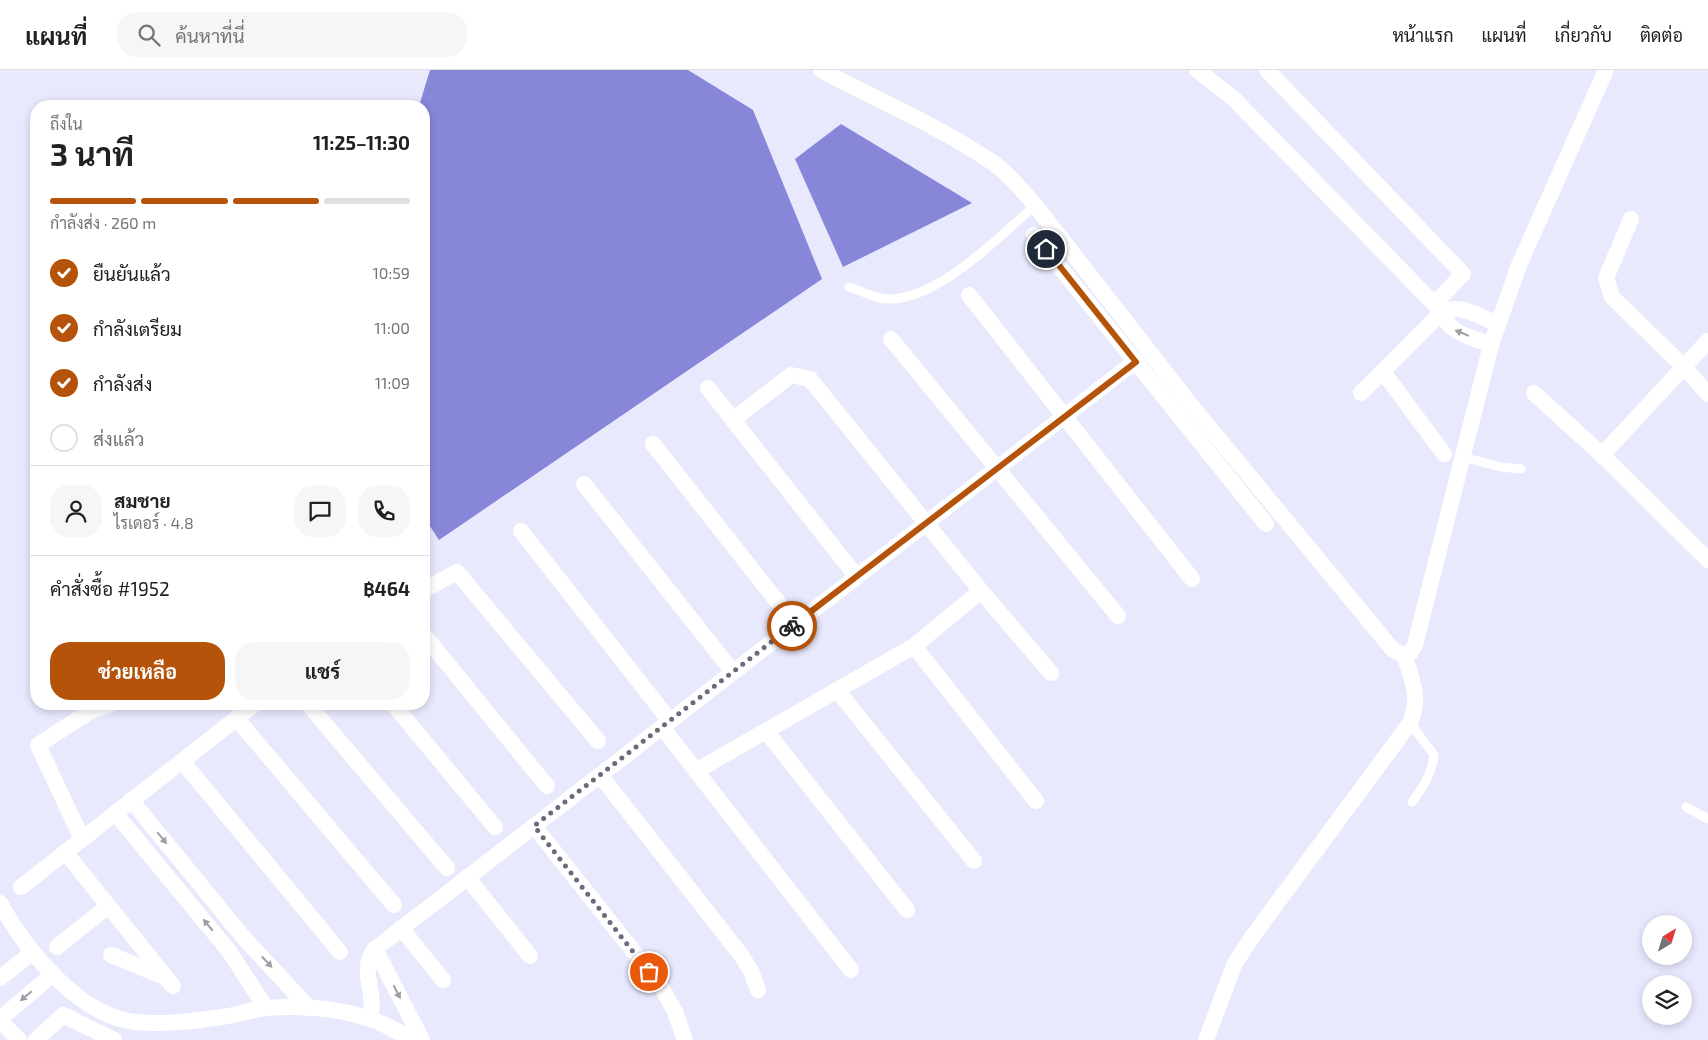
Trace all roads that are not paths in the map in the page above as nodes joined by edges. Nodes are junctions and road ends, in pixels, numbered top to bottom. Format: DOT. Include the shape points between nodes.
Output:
graph roads {
  1 [pos="821,70"];
  2 [pos="1197,70"];
  3 [pos="1267,70"];
  4 [pos="1606,70"];
  5 [pos="1036,205"];
  6 [pos="1631,219"];
  7 [pos="1034,235"];
  8 [pos="849,287"];
  9 [pos="969,295"];
  10 [pos="1438,308"];
  11 [pos="1498,324"];
  12 [pos="891,339"];
  13 [pos="1708,340"];
  14 [pos="1491,345"];
  15 [pos="1136,362"];
  16 [pos="1684,367"];
  17 [pos="1383,372"];
  18 [pos="708,388"];
  19 [pos="1534,392"];
  20 [pos="1361,393"];
  21 [pos="1708,394"];
  22 [pos="1065,416"];
  23 [pos="733,420"];
  24 [pos="653,444"];
  25 [pos="1444,454"];
  26 [pos="1602,455"];
  27 [pos="1463,457"];
  28 [pos="996,469"];
  29 [pos="1522,469"];
  30 [pos="584,484"];
  31 [pos="926,523"];
  32 [pos="1266,524"];
  33 [pos="521,531"];
  34 [pos="1708,560"];
  35 [pos="857,577"];
  36 [pos="1192,579"];
  37 [pos="430,587"];
  38 [pos="981,591"];
  39 [pos="1118,616"];
  40 [pos="795,624"];
  41 [pos="430,642"];
  42 [pos="914,646"];
  43 [pos="1404,655"];
  44 [pos="733,672"];
  45 [pos="1051,673"];
  46 [pos="837,690"];
  47 [pos="94,710"];
  48 [pos="247,710"];
  49 [pos="313,710"];
  50 [pos="398,710"];
  51 [pos="236,718"];
  52 [pos="666,724"];
  53 [pos="1413,725"];
  54 [pos="766,731"];
  55 [pos="598,741"];
  56 [pos="182,761"];
  57 [pos="696,771"];
  58 [pos="600,775"];
  59 [pos="547,786"];
  60 [pos="131,800"];
  61 [pos="1036,801"];
  62 [pos="1412,802"];
  63 [pos="1686,807"];
  64 [pos="115,813"];
  65 [pos="1708,819"];
  66 [pos="495,826"];
  67 [pos="534,826"];
  68 [pos="82,839"];
  69 [pos="65,852"];
  70 [pos="974,861"];
  71 [pos="447,868"];
  72 [pos="467,878"];
  73 [pos="21,887"];
  74 [pos="0,903"];
  75 [pos="394,905"];
  76 [pos="108,906"];
  77 [pos="907,910"];
  78 [pos="402,928"];
  79 [pos="57,947"];
  80 [pos="375,949"];
  81 [pos="32,952"];
  82 [pos="340,952"];
  83 [pos="111,956"];
  84 [pos="530,956"];
  85 [pos="851,970"];
  86 [pos="53,974"];
  87 [pos="0,978"];
  88 [pos="443,980"];
  89 [pos="758,990"];
  90 [pos="266,1008"];
  91 [pos="309,1008"];
  92 [pos="370,1018"];
  93 [pos="0,1020"];
  94 [pos="19,1040"];
  95 [pos="36,1040"];
  96 [pos="114,1040"];
  97 [pos="411,1040"];
  98 [pos="422,1040"];
  99 [pos="685,1040"];
  100 [pos="1206,1040"];
  1 -- 5 [label="street" via="990,161"];
  2 -- 10 [label="street" via="1233,98"];
  3 -- 10 [label="street" via="1464,274"];
  4 -- 11 [label="street" via="1523,256"];
  5 -- 8 [label="lane" via="956,272 914,294 894,299 877,298"];
  5 -- 43 [label="street" via="1203,419 1393,650"];
  6 -- 16 [label="street" via="1606,278 1608,289 1612,297"];
  7 -- 15 [label="street"];
  9 -- 22 [label="street"];
  10 -- 11 [label="street" via="1461,309"];
  14 -- 10 [label="street, one-way" via="1454,330 1445,323"];
  10 -- 17 [label="street"];
  11 -- 14 [label="street"];
  12 -- 28 [label="street"];
  13 -- 16 [label="street"];
  14 -- 27 [label="street"];
  15 -- 22 [label="street"];
  15 -- 32 [label="street"];
  16 -- 21 [label="street"];
  16 -- 26 [label="street"];
  17 -- 20 [label="street"];
  17 -- 25 [label="street"];
  18 -- 23 [label="street"];
  19 -- 26 [label="street"];
  22 -- 28 [label="street"];
  22 -- 36 [label="street"];
  23 -- 31 [label="street" via="792,375 810,380"];
  23 -- 35 [label="street"];
  24 -- 40 [label="street"];
  26 -- 34 [label="street"];
  27 -- 29 [label="lane"];
  27 -- 43 [label="street" via="1415,645"];
  28 -- 31 [label="street"];
  28 -- 39 [label="street"];
  30 -- 44 [label="street"];
  31 -- 35 [label="street"];
  31 -- 38 [label="street"];
  33 -- 52 [label="street"];
  35 -- 40 [label="street"];
  37 -- 55 [label="street" via="457,572"];
  38 -- 42 [label="street"];
  38 -- 45 [label="street"];
  40 -- 44 [label="street"];
  41 -- 59 [label="street"];
  42 -- 46 [label="street"];
  42 -- 61 [label="street"];
  43 -- 53 [label="street" via="1417,698"];
  44 -- 52 [label="street"];
  46 -- 54 [label="street"];
  46 -- 70 [label="street"];
  47 -- 68 [label="street" via="38,745"];
  48 -- 51 [label="street"];
  49 -- 71 [label="street"];
  50 -- 66 [label="street"];
  51 -- 56 [label="street"];
  51 -- 75 [label="street"];
  52 -- 57 [label="street"];
  52 -- 58 [label="street"];
  53 -- 62 [label="lane" via="1434,756 1433,768"];
  53 -- 100 [label="street" via="1252,937 1234,965"];
  54 -- 57 [label="street"];
  54 -- 77 [label="street"];
  56 -- 60 [label="street"];
  56 -- 82 [label="street"];
  57 -- 85 [label="street"];
  58 -- 67 [label="street"];
  58 -- 89 [label="street" via="742,955"];
  60 -- 64 [label="street"];
  60 -- 91 [label="street, one-way" via="244,938"];
  63 -- 65 [label="lane"];
  64 -- 68 [label="street"];
  90 -- 64 [label="street, one-way" via="229,951"];
  67 -- 72 [label="street"];
  67 -- 99 [label="street" via="661,986"];
  68 -- 69 [label="street"];
  69 -- 73 [label="street"];
  69 -- 76 [label="street"];
  72 -- 78 [label="street"];
  72 -- 84 [label="street"];
  74 -- 81 [label="street"];
  76 -- 79 [label="street"];
  76 -- 83 [label="street" via="170,982"];
  78 -- 80 [label="street"];
  78 -- 88 [label="street"];
  80 -- 92 [label="street" via="368,957 366,969 373,996"];
  80 -- 98 [label="street, one-way"];
  81 -- 86 [label="street"];
  81 -- 87 [label="street"];
  86 -- 90 [label="street" via="67,989 102,1011 133,1022 221,1017"];
  86 -- 93 [label="street, one-way"];
  90 -- 91 [label="street"];
  91 -- 92 [label="street"];
  92 -- 97 [label="street" via="394,1027"];
  93 -- 94 [label="street"];
  95 -- 96 [label="street" via="63,1015"];
}
